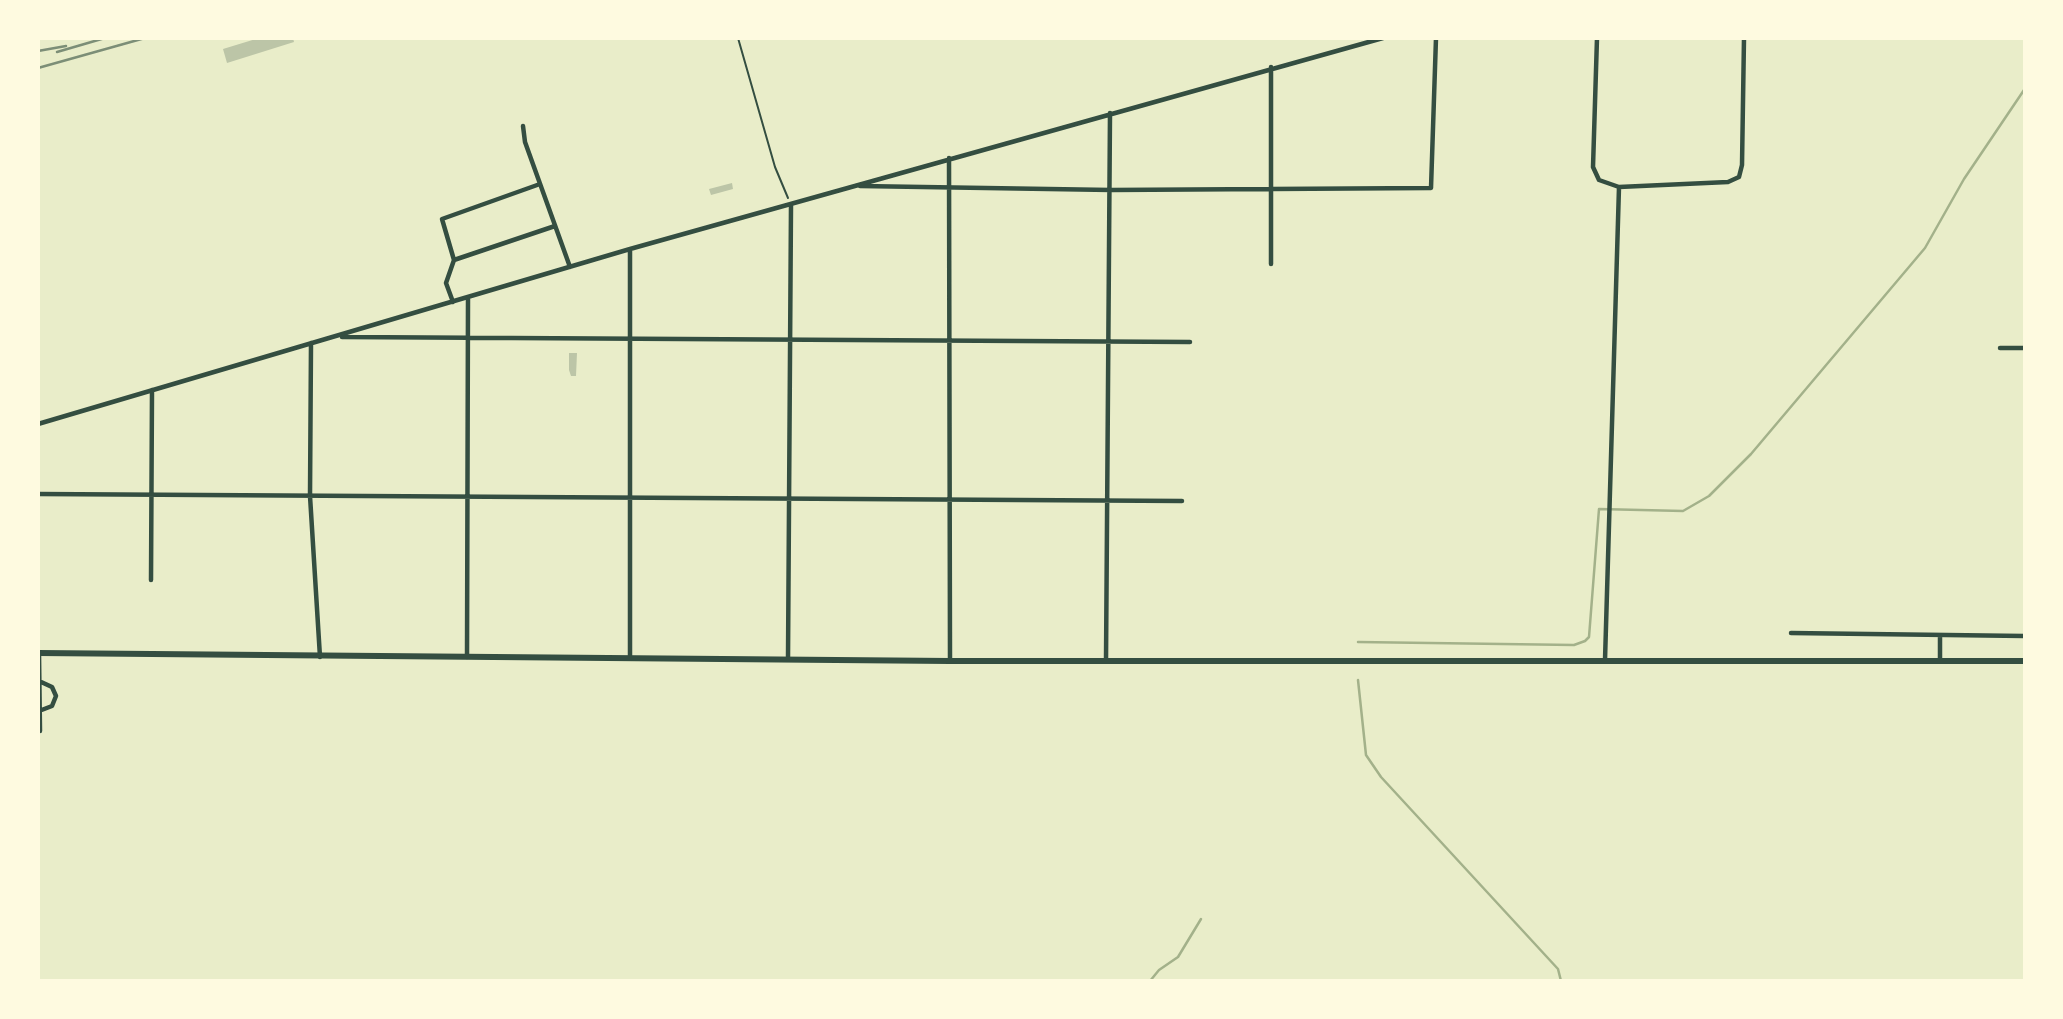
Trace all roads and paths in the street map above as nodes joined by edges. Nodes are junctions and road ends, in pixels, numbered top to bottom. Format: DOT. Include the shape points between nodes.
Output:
graph roads {
  1 [pos="738,38"];
  2 [pos="1383,38"];
  3 [pos="1436,38"];
  4 [pos="1597,38"];
  5 [pos="1744,38"];
  6 [pos="1271,68"];
  7 [pos="1110,113"];
  8 [pos="523,126"];
  9 [pos="949,158"];
  10 [pos="540,184"];
  11 [pos="854,186"];
  12 [pos="1619,187"];
  13 [pos="1269,188"];
  14 [pos="950,189"];
  15 [pos="1111,190"];
  16 [pos="791,205"];
  17 [pos="555,226"];
  18 [pos="630,249"];
  19 [pos="454,260"];
  20 [pos="1271,264"];
  21 [pos="570,267"];
  22 [pos="468,298"];
  23 [pos="453,303"];
  24 [pos="334,337"];
  25 [pos="469,338"];
  26 [pos="629,339"];
  27 [pos="789,340"];
  28 [pos="948,341"];
  29 [pos="1109,342"];
  30 [pos="1190,342"];
  31 [pos="311,343"];
  32 [pos="2000,348"];
  33 [pos="2025,348"];
  34 [pos="152,390"];
  35 [pos="38,424"];
  36 [pos="38,494"];
  37 [pos="310,496"];
  38 [pos="151,497"];
  39 [pos="468,498"];
  40 [pos="789,499"];
  41 [pos="629,500"];
  42 [pos="1108,501"];
  43 [pos="1182,501"];
  44 [pos="950,502"];
  45 [pos="151,580"];
  46 [pos="1791,633"];
  47 [pos="1940,635"];
  48 [pos="2025,636"];
  49 [pos="39,653"];
  50 [pos="320,657"];
  51 [pos="467,657"];
  52 [pos="630,658"];
  53 [pos="788,659"];
  54 [pos="1106,660"];
  55 [pos="1605,660"];
  56 [pos="950,661"];
  57 [pos="1940,661"];
  58 [pos="2025,661"];
  59 [pos="39,681"];
  60 [pos="39,711"];
  61 [pos="40,731"];
  1 -- 16 [label="path" via="775,167"];
  2 -- 6 [label="street"];
  3 -- 13 [label="street" via="1431,188"];
  4 -- 12 [label="street" via="1593,167 1599,180"];
  5 -- 12 [label="street" via="1739,177"];
  6 -- 7 [label="street"];
  6 -- 13 [label="street"];
  7 -- 9 [label="street"];
  7 -- 15 [label="street"];
  8 -- 10 [label="street" via="524,142"];
  9 -- 11 [label="street"];
  9 -- 14 [label="street"];
  10 -- 17 [label="street"];
  10 -- 19 [label="street" via="442,219"];
  11 -- 14 [label="street"];
  11 -- 16 [label="street"];
  12 -- 55 [label="street"];
  13 -- 15 [label="street"];
  13 -- 20 [label="street"];
  14 -- 15 [label="street"];
  14 -- 28 [label="street"];
  15 -- 29 [label="street"];
  16 -- 18 [label="street"];
  16 -- 27 [label="street"];
  17 -- 19 [label="street"];
  17 -- 21 [label="street"];
  18 -- 21 [label="street"];
  18 -- 26 [label="street"];
  19 -- 23 [label="street" via="446,283"];
  21 -- 22 [label="street"];
  22 -- 23 [label="street"];
  22 -- 25 [label="street"];
  23 -- 24 [label="street"];
  24 -- 25 [label="street"];
  24 -- 31 [label="street"];
  25 -- 26 [label="street"];
  25 -- 39 [label="street"];
  26 -- 27 [label="street"];
  26 -- 41 [label="street"];
  27 -- 28 [label="street"];
  27 -- 40 [label="street"];
  28 -- 29 [label="street"];
  28 -- 44 [label="street"];
  29 -- 30 [label="street"];
  29 -- 42 [label="street"];
  31 -- 34 [label="street"];
  31 -- 37 [label="street"];
  32 -- 33 [label="street"];
  34 -- 35 [label="street"];
  34 -- 38 [label="street"];
  36 -- 38 [label="street"];
  37 -- 38 [label="street"];
  37 -- 39 [label="street"];
  37 -- 50 [label="street"];
  38 -- 45 [label="street"];
  39 -- 41 [label="street"];
  39 -- 51 [label="street"];
  40 -- 41 [label="street"];
  40 -- 44 [label="street"];
  40 -- 53 [label="street"];
  41 -- 52 [label="street"];
  42 -- 43 [label="street"];
  42 -- 44 [label="street"];
  42 -- 54 [label="street"];
  44 -- 56 [label="street"];
  46 -- 47 [label="street"];
  47 -- 48 [label="street"];
  47 -- 57 [label="street"];
  49 -- 50 [label="main road"];
  49 -- 59 [label="street"];
  50 -- 51 [label="main road"];
  51 -- 52 [label="main road"];
  52 -- 53 [label="main road"];
  53 -- 56 [label="main road"];
  54 -- 55 [label="main road"];
  54 -- 56 [label="main road"];
  55 -- 57 [label="main road"];
  57 -- 58 [label="main road"];
  59 -- 60 [label="street"];
  59 -- 60 [label="street" via="52,687 56,696 52,706"];
  60 -- 61 [label="street"];
}
